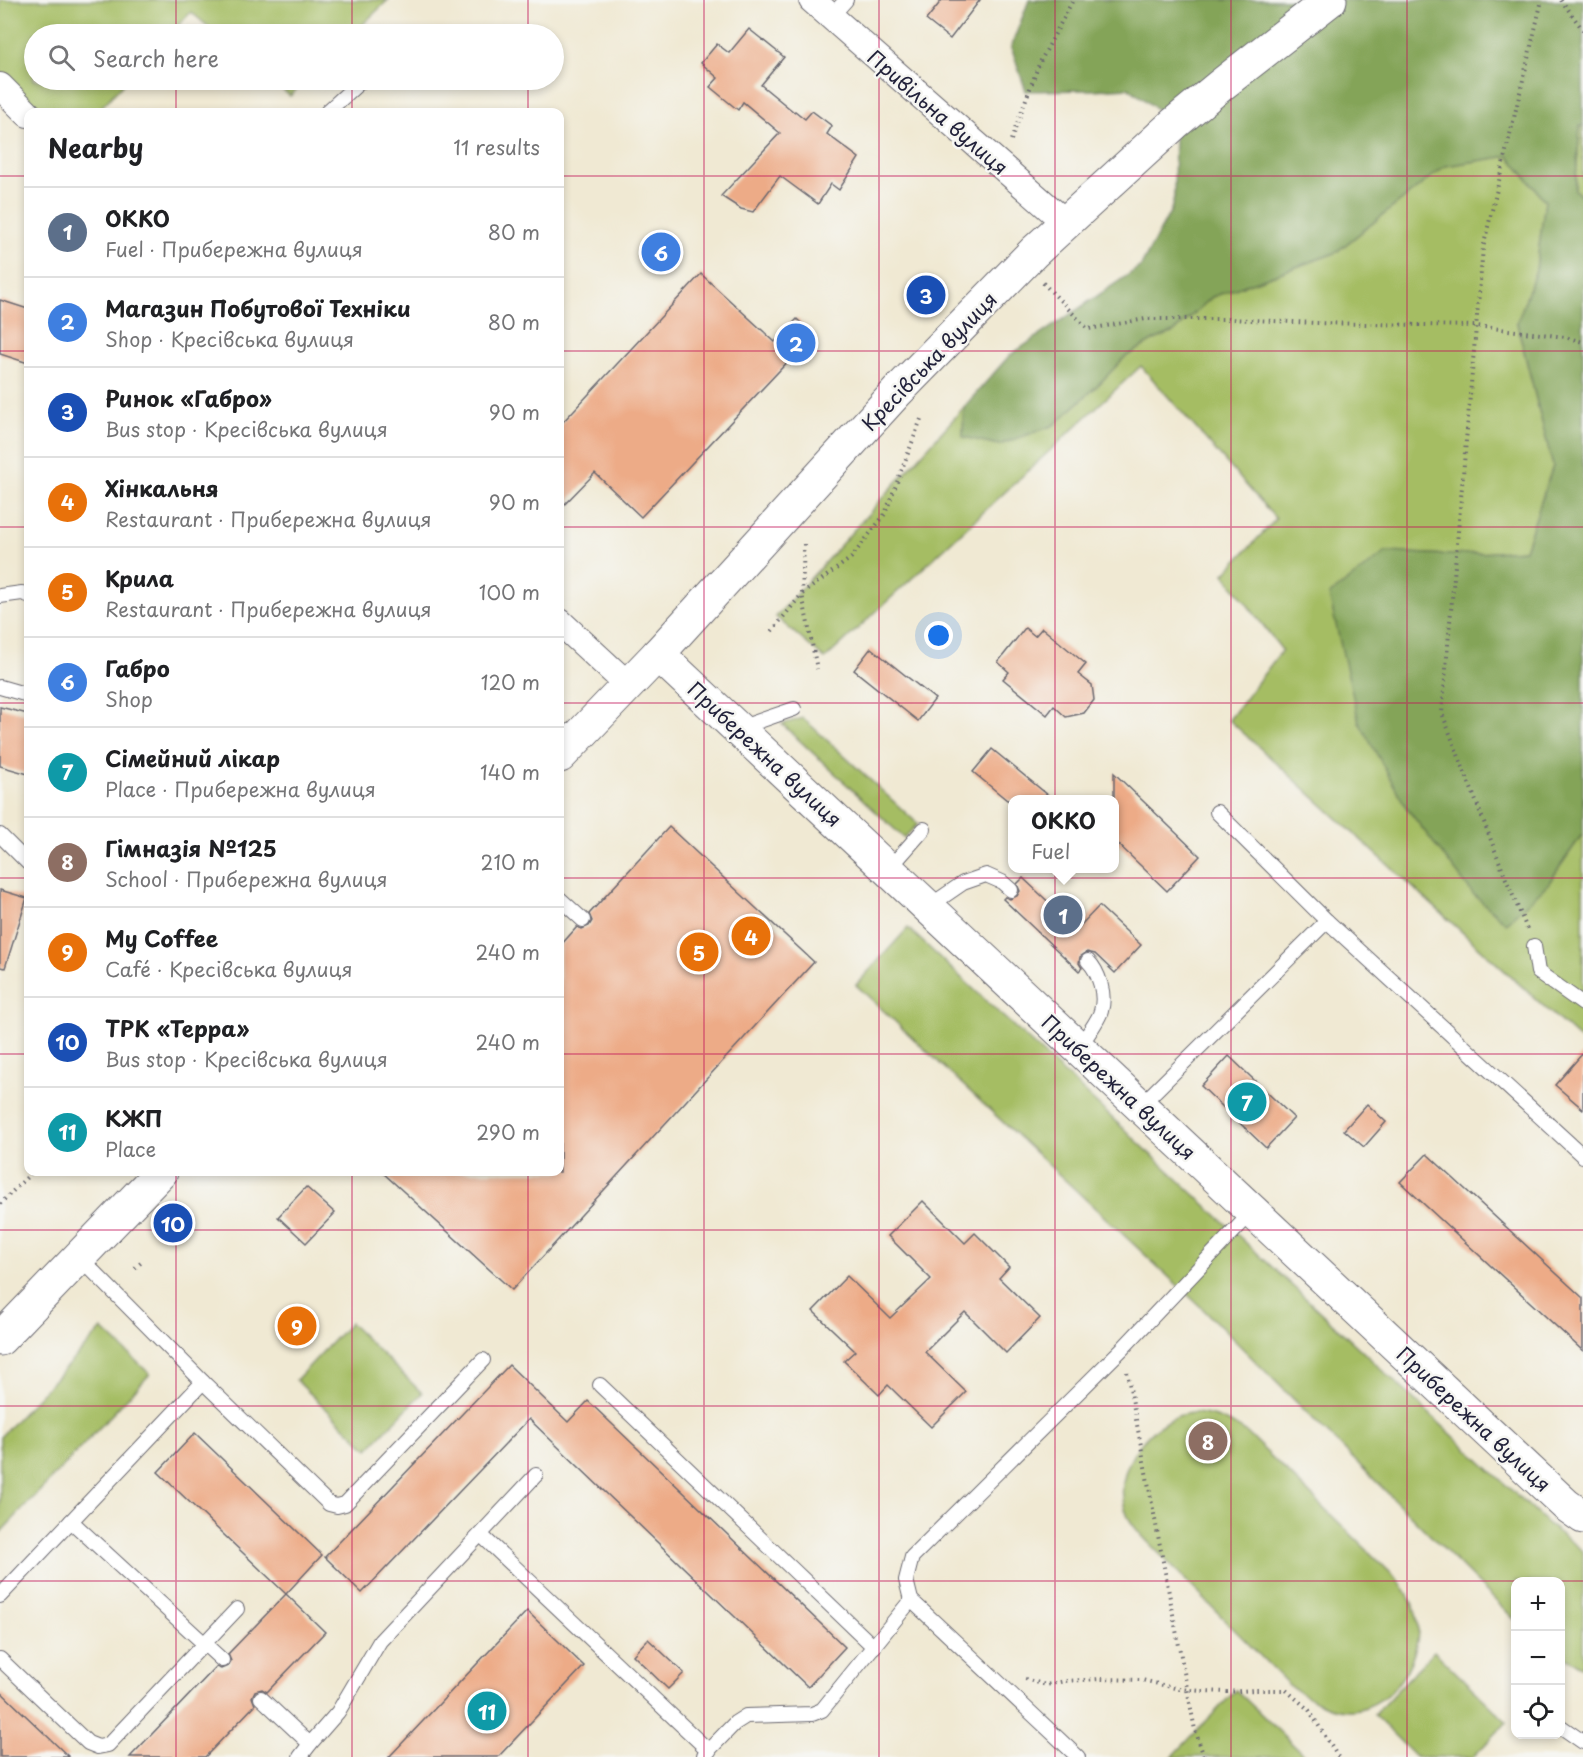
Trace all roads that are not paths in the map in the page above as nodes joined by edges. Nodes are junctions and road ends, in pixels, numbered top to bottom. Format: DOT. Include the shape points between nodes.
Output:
graph roads {
  1 [pos="812,0"];
  2 [pos="1330,0"];
  3 [pos="838,9"];
  4 [pos="351,90"];
  5 [pos="331,108"];
  6 [pos="1066,223"];
  7 [pos="24,594"];
  8 [pos="0,596"];
  9 [pos="564,626"];
  10 [pos="658,654"];
  11 [pos="628,686"];
  12 [pos="0,687"];
  13 [pos="24,694"];
  14 [pos="794,709"];
  15 [pos="737,728"];
  16 [pos="564,752"];
  17 [pos="1217,812"];
  18 [pos="924,829"];
  19 [pos="0,835"];
  20 [pos="24,859"];
  21 [pos="888,870"];
  22 [pos="1011,890"];
  23 [pos="564,903"];
  24 [pos="928,907"];
  25 [pos="583,920"];
  26 [pos="1327,921"];
  27 [pos="1534,946"];
  28 [pos="1088,961"];
  29 [pos="1583,1004"];
  30 [pos="1078,1048"];
  31 [pos="1140,1106"];
  32 [pos="1583,1156"];
  33 [pos="157,1176"];
  34 [pos="1252,1212"];
  35 [pos="79,1257"];
  36 [pos="0,1339"];
  37 [pos="483,1360"];
  38 [pos="203,1382"];
  39 [pos="600,1385"];
  40 [pos="536,1475"];
  41 [pos="1583,1517"];
  42 [pos="71,1521"];
  43 [pos="481,1536"];
  44 [pos="0,1596"];
  45 [pos="911,1600"];
  46 [pos="237,1609"];
  47 [pos="204,1643"];
  48 [pos="874,1647"];
  49 [pos="0,1659"];
  50 [pos="222,1660"];
  51 [pos="261,1698"];
  52 [pos="1565,1729"];
  53 [pos="1583,1742"];
  54 [pos="310,1744"];
  55 [pos="706,1754"];
  56 [pos="300,1757"];
  57 [pos="1078,1757"];
  1 -- 3 [label="street, Привільна вулиця"];
  2 -- 6 [label="street, Кресівська вулиця" via="1221,84"];
  3 -- 6 [label="street, Привільна вулиця"];
  4 -- 5 [label="lane"];
  6 -- 10 [label="street, Кресівська вулиця" via="897,392"];
  7 -- 8 [label="lane"];
  9 -- 11 [label="street"];
  10 -- 11 [label="street, Кресівська вулиця"];
  10 -- 15 [label="street, Прибережна вулиця"];
  11 -- 16 [label="street, Кресівська вулиця"];
  12 -- 13 [label="lane"];
  14 -- 15 [label="lane"];
  15 -- 21 [label="street, Прибережна вулиця"];
  17 -- 26 [label="lane"];
  18 -- 21 [label="lane"];
  19 -- 20 [label="lane"];
  21 -- 24 [label="street, Прибережна вулиця"];
  22 -- 24 [label="lane" via="986,875 963,883"];
  23 -- 25 [label="lane"];
  24 -- 30 [label="street, Прибережна вулиця"];
  26 -- 31 [label="lane"];
  26 -- 32 [label="lane"];
  27 -- 29 [label="lane" via="1538,972"];
  28 -- 30 [label="lane" via="1096,970 1102,992 1101,1011"];
  30 -- 31 [label="street, Прибережна вулиця"];
  31 -- 34 [label="street, Прибережна вулиця"];
  33 -- 35 [label="street"];
  34 -- 41 [label="street, Прибережна вулиця"];
  34 -- 45 [label="lane" via="1123,1348 912,1557 906,1580"];
  35 -- 36 [label="street"];
  35 -- 38 [label="lane"];
  37 -- 38 [label="lane" via="345,1504 337,1506 328,1504"];
  38 -- 42 [label="lane"];
  39 -- 48 [label="lane"];
  40 -- 43 [label="lane"];
  42 -- 44 [label="lane"];
  42 -- 47 [label="lane"];
  43 -- 54 [label="lane" via="380,1641 338,1712"];
  43 -- 55 [label="lane"];
  45 -- 48 [label="lane"];
  45 -- 57 [label="lane"];
  46 -- 47 [label="lane"];
  47 -- 49 [label="lane" via="108,1745 98,1748 88,1743"];
  47 -- 50 [label="lane"];
  48 -- 55 [label="lane" via="822,1710 813,1714 746,1716"];
  51 -- 54 [label="lane"];
  52 -- 53 [label="lane"];
  54 -- 56 [label="lane"];
}
